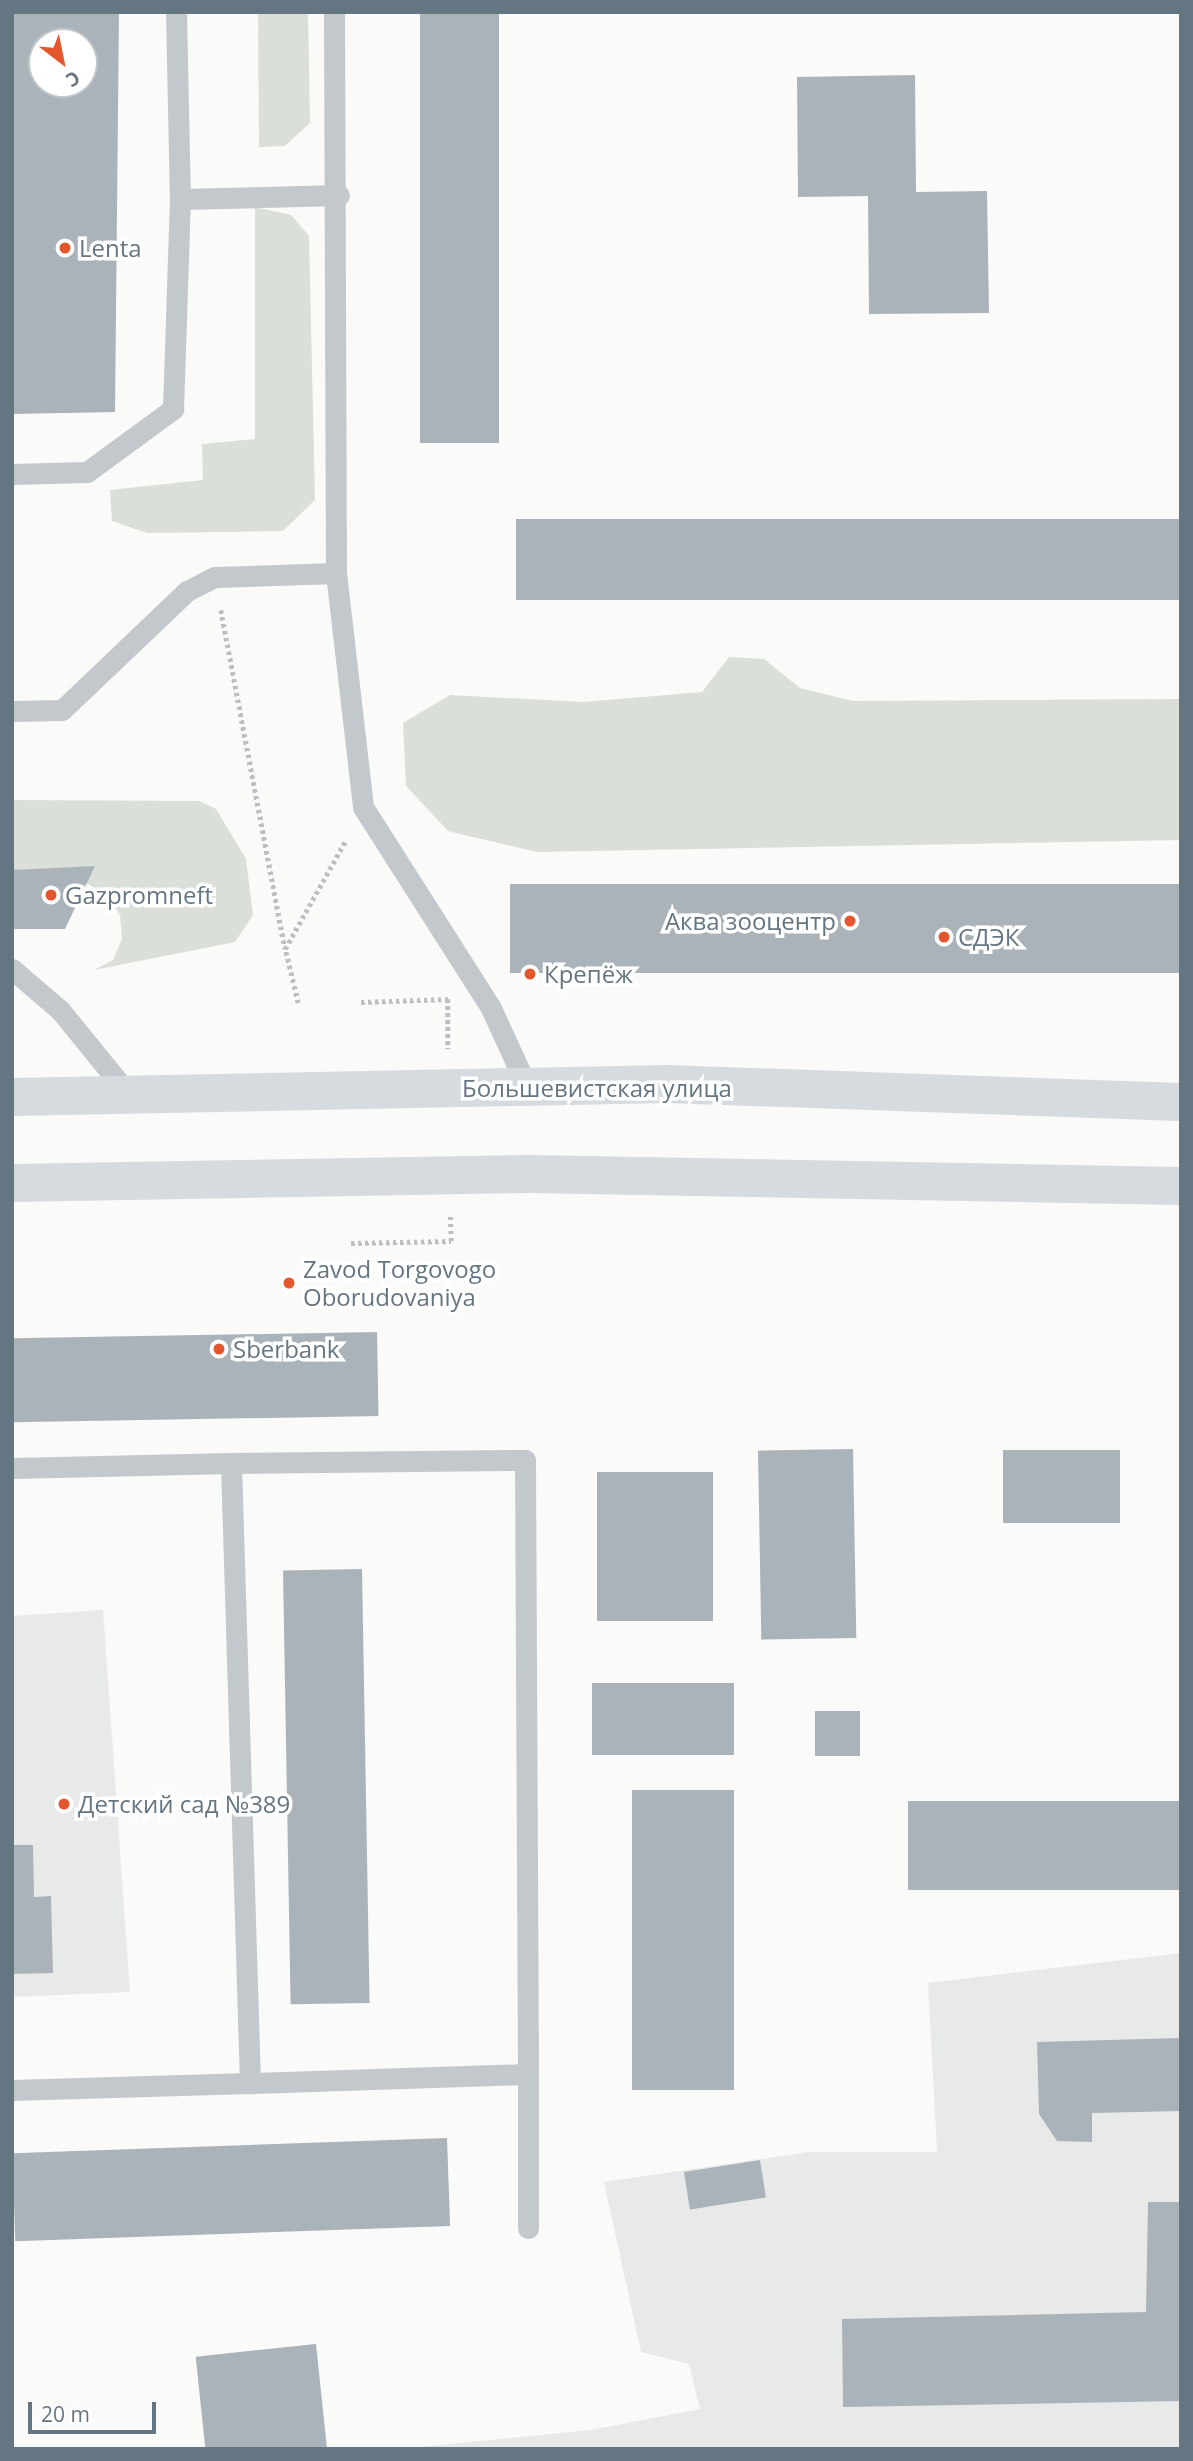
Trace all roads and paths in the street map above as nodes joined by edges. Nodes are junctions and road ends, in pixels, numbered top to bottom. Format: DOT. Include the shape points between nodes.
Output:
graph roads {
  1 [pos="176,12"];
  2 [pos="334,12"];
  3 [pos="339,195"];
  4 [pos="180,199"];
  5 [pos="12,474"];
  6 [pos="336,573"];
  7 [pos="215,577"];
  8 [pos="12,710"];
  9 [pos="363,807"];
  10 [pos="285,949"];
  11 [pos="12,969"];
  12 [pos="448,999"];
  13 [pos="361,1002"];
  14 [pos="298,1003"];
  15 [pos="527,1087"];
  16 [pos="129,1095"];
  17 [pos="12,1097"];
  18 [pos="1181,1102"];
  19 [pos="12,1183"];
  20 [pos="1181,1186"];
  21 [pos="451,1241"];
  22 [pos="351,1243"];
  23 [pos="231,1463"];
  24 [pos="12,1468"];
  25 [pos="528,2074"];
  26 [pos="250,2083"];
  27 [pos="12,2090"];
  28 [pos="528,2228"];
  1 -- 4 [label="lane"];
  2 -- 3 [label="lane"];
  3 -- 4 [label="lane"];
  3 -- 6 [label="lane"];
  4 -- 5 [label="lane" via="173,409 87,472"];
  6 -- 7 [label="lane"];
  6 -- 9 [label="lane"];
  7 -- 8 [label="lane" via="187,591 62,710"];
  7 -- 10 [label="path"];
  9 -- 10 [label="path"];
  9 -- 15 [label="lane" via="483,995"];
  10 -- 14 [label="path"];
  11 -- 16 [label="lane" via="60,1010"];
  12 -- 13 [label="path"];
  15 -- 16 [label="highway, Большевистская улица"];
  15 -- 18 [label="highway, Большевистская улица" via="667,1084"];
  16 -- 17 [label="highway, Большевистская улица"];
  19 -- 20 [label="highway" via="530,1174"];
  21 -- 22 [label="path"];
  23 -- 24 [label="lane"];
  23 -- 25 [label="lane" via="525,1460"];
  23 -- 26 [label="lane"];
  25 -- 26 [label="lane"];
  25 -- 28 [label="lane"];
  26 -- 27 [label="lane"];
}
